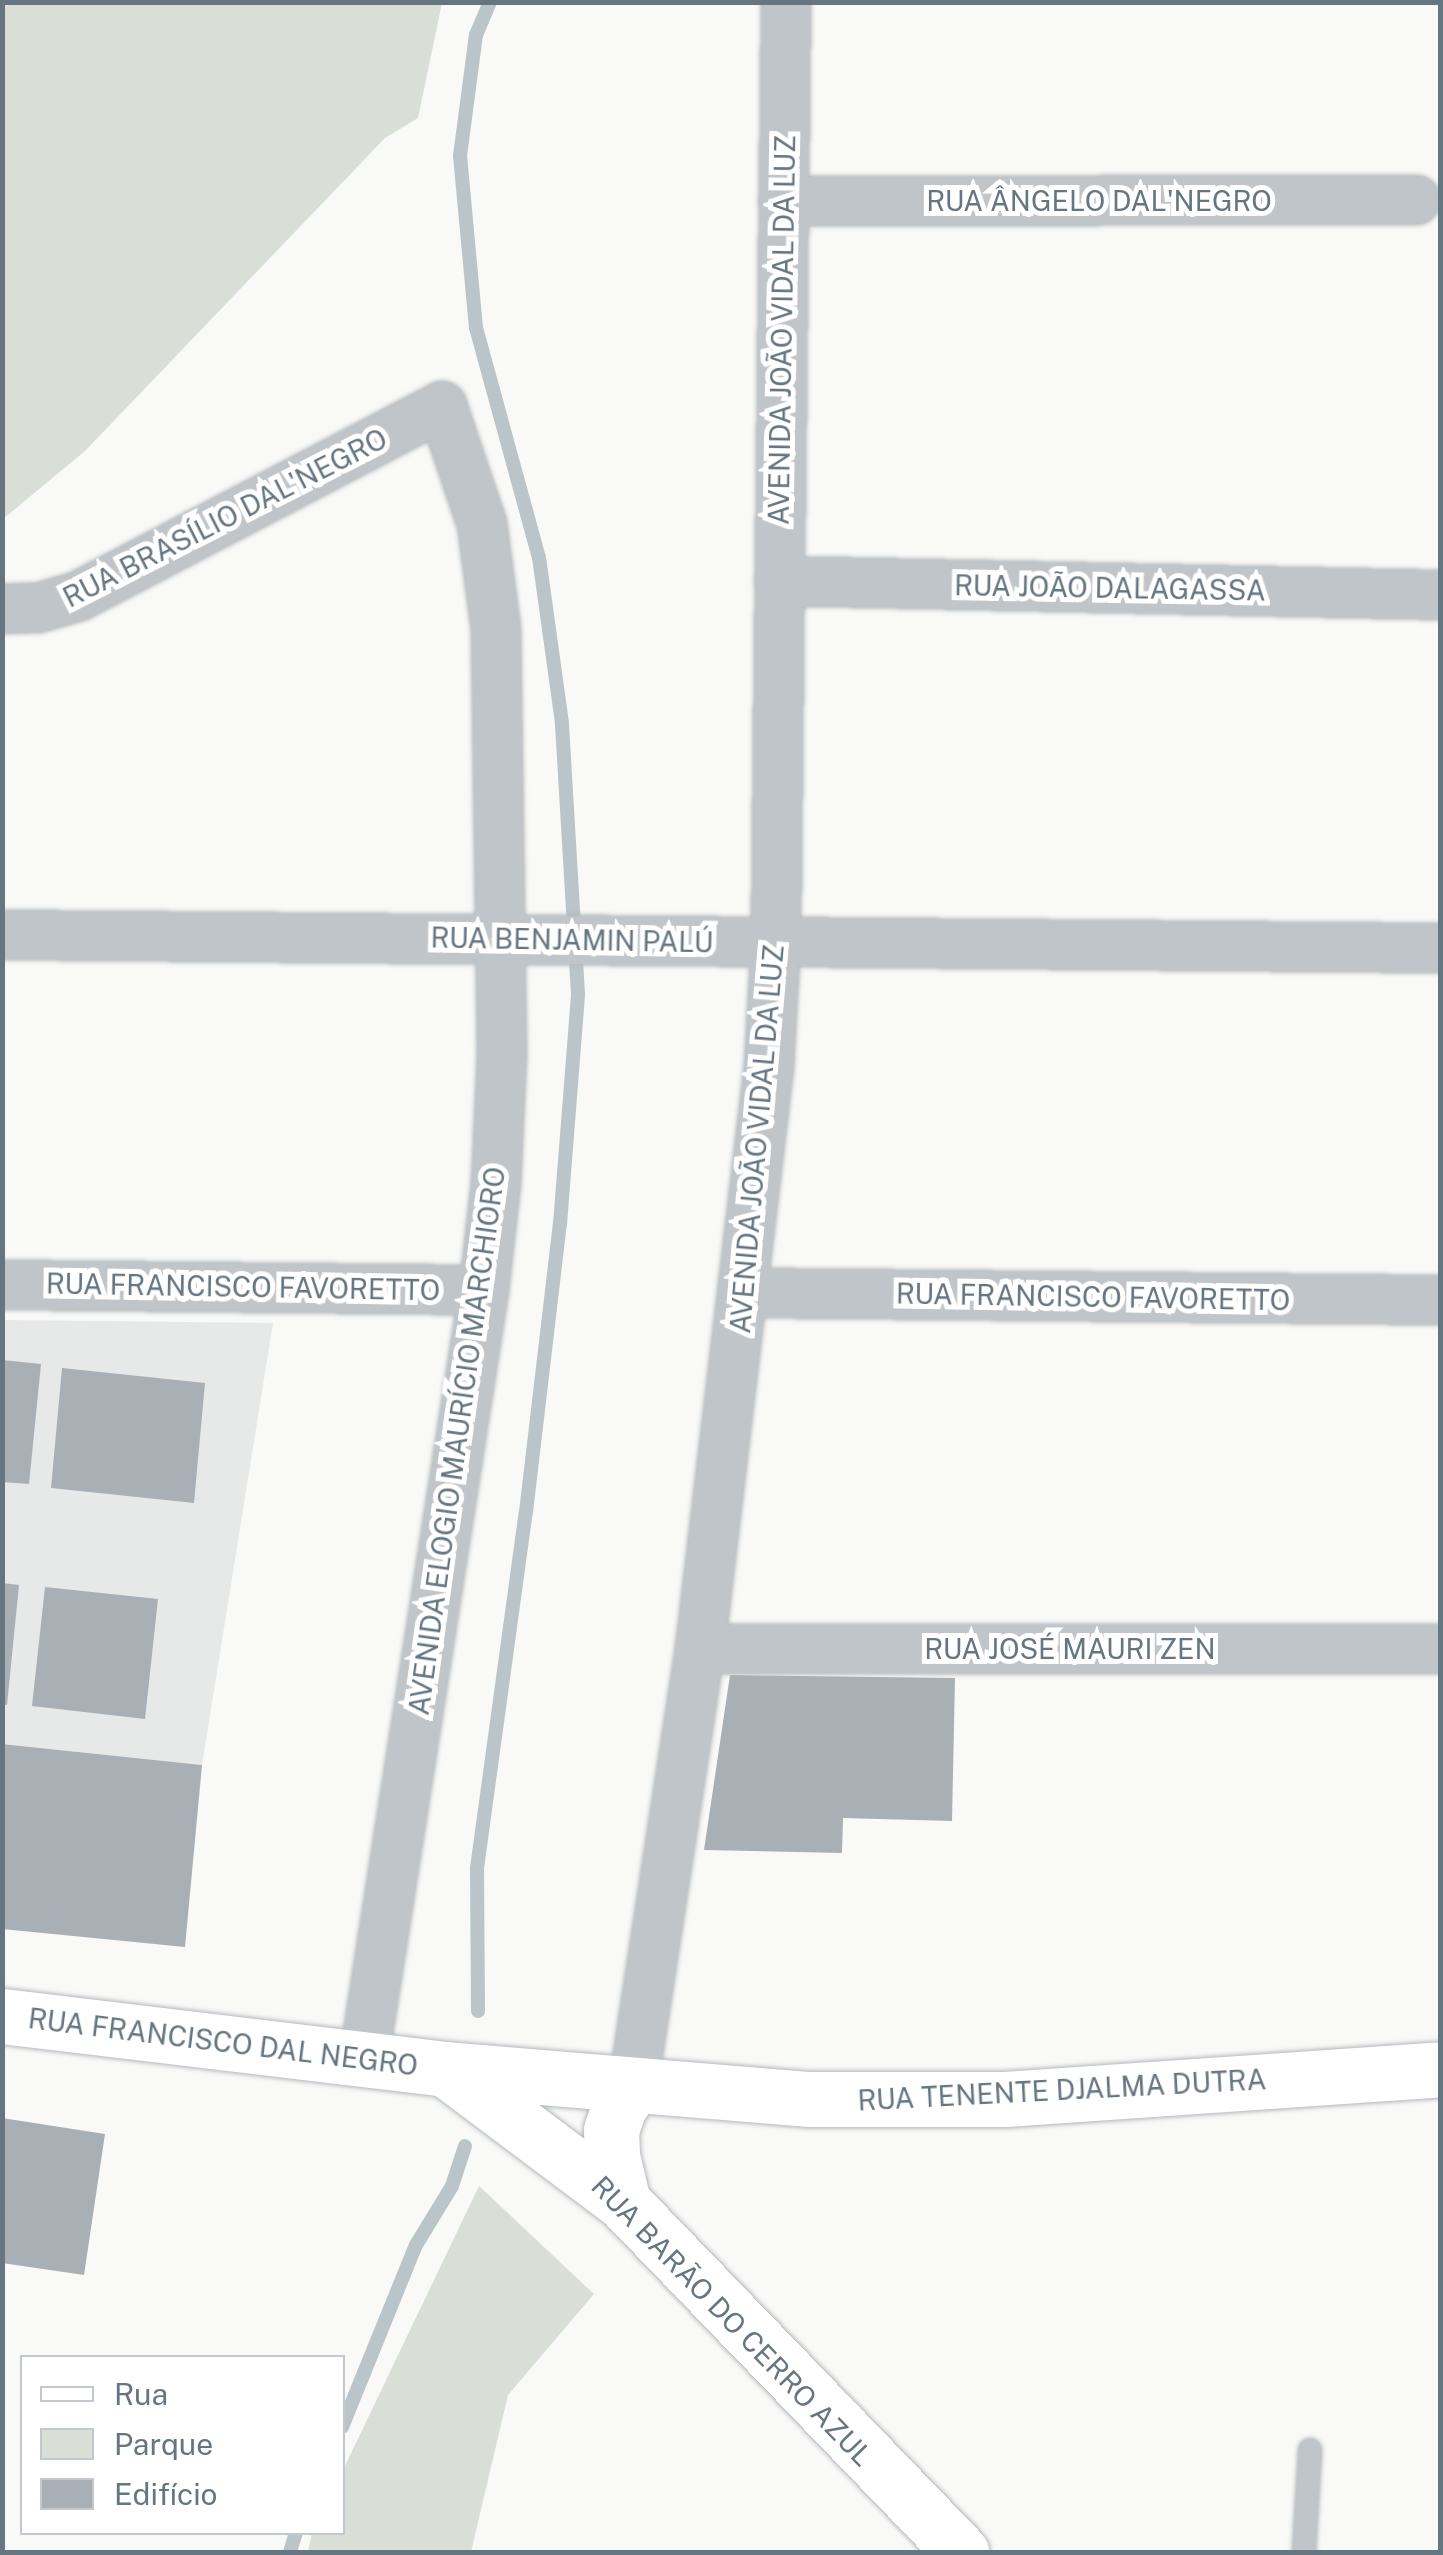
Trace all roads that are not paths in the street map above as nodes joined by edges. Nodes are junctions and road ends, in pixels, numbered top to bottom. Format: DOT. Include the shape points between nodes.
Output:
graph roads {
  1 [pos="786,2"];
  2 [pos="1416,200"];
  3 [pos="783,201"];
  4 [pos="442,406"];
  5 [pos="779,581"];
  6 [pos="1440,595"];
  7 [pos="2,610"];
  8 [pos="2,936"];
  9 [pos="517,940"];
  10 [pos="776,942"];
  11 [pos="1440,948"];
  12 [pos="2,1285"];
  13 [pos="484,1290"];
  14 [pos="745,1293"];
  15 [pos="1440,1300"];
  16 [pos="700,1649"];
  17 [pos="1440,1649"];
  18 [pos="2,2016"];
  19 [pos="364,2060"];
  20 [pos="444,2069"];
  21 [pos="1440,2069"];
  22 [pos="633,2087"];
  23 [pos="623,2202"];
  24 [pos="1310,2450"];
  25 [pos="960,2552"];
  26 [pos="1304,2552"];
  1 -- 3 [label="street, AVENIDA JOÃO VIDAL DA LUZ"];
  2 -- 3 [label="street, RUA ÂNGELO DAL'NEGRO"];
  3 -- 5 [label="street, AVENIDA JOÃO VIDAL DA LUZ"];
  4 -- 7 [label="street, RUA BRASÍLIO DAL'NEGRO" via="79,596"];
  4 -- 9 [label="street, AVENIDA ELOGIO MAURÍCIO MARCHIORO" via="478,509 491,572"];
  5 -- 6 [label="street, RUA JOÃO DALAGASSA"];
  5 -- 10 [label="street, AVENIDA JOÃO VIDAL DA LUZ"];
  8 -- 9 [label="street, RUA BENJAMIN PALÚ"];
  9 -- 10 [label="street, RUA BENJAMIN PALÚ"];
  9 -- 13 [label="street, AVENIDA ELOGIO MAURÍCIO MARCHIORO"];
  10 -- 11 [label="street, RUA BENJAMIN PALÚ"];
  10 -- 14 [label="street, AVENIDA JOÃO VIDAL DA LUZ"];
  12 -- 13 [label="street, RUA FRANCISCO FAVORETTO"];
  13 -- 19 [label="street, AVENIDA ELOGIO MAURÍCIO MARCHIORO"];
  14 -- 15 [label="street, RUA FRANCISCO FAVORETTO"];
  14 -- 16 [label="street, AVENIDA JOÃO VIDAL DA LUZ"];
  16 -- 17 [label="street, RUA JOSÉ MAURI ZEN"];
  16 -- 22 [label="street, AVENIDA JOÃO VIDAL DA LUZ"];
  18 -- 19 [label="main road, RUA FRANCISCO DAL NEGRO"];
  19 -- 20 [label="main road, RUA FRANCISCO DAL NEGRO"];
  20 -- 22 [label="main road, RUA TENENTE DJALMA DUTRA"];
  20 -- 23 [label="main road, RUA BARÃO DO CERRO AZUL"];
  21 -- 22 [label="main road, RUA TENENTE DJALMA DUTRA" via="910,2102"];
  22 -- 23 [label="main road" via="611,2130"];
  23 -- 25 [label="main road, RUA BARÃO DO CERRO AZUL"];
  24 -- 26 [label="lane"];
}
